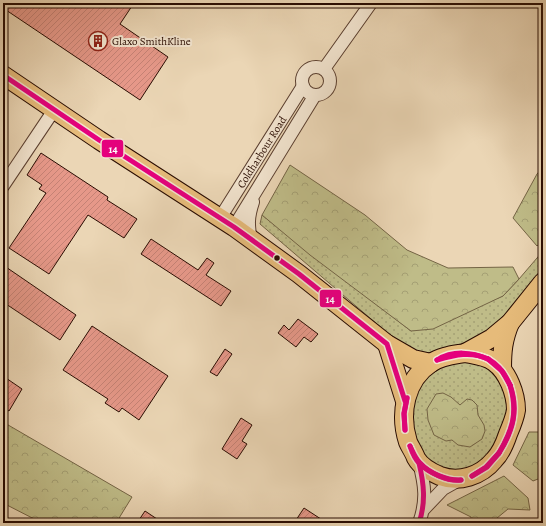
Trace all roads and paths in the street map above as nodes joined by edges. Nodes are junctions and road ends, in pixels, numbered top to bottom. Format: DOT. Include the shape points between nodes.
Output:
graph roads {
  1 [pos="371,3"];
  2 [pos="324,69"];
  3 [pos="3,75"];
  4 [pos="303,86"];
  5 [pos="315,95"];
  6 [pos="54,110"];
  7 [pos="3,186"];
  8 [pos="258,188"];
  9 [pos="227,223"];
  10 [pos="252,240"];
  11 [pos="543,282"];
  12 [pos="510,323"];
  13 [pos="387,344"];
  14 [pos="465,353"];
  15 [pos="431,363"];
  16 [pos="502,369"];
  17 [pos="405,401"];
  18 [pos="419,463"];
  19 [pos="460,480"];
  20 [pos="424,509"];
  21 [pos="420,523"];
  1 -- 2 [label="street"];
  2 -- 4 [label="street, Coldharbour Road" via="315,66 306,70 302,78"];
  2 -- 5 [label="street, Coldharbour Road" via="330,76 330,84 326,91"];
  3 -- 6 [label="main road"];
  4 -- 5 [label="street"];
  4 -- 9 [label="street, Coldharbour Road"];
  5 -- 8 [label="street, Coldharbour Road"];
  6 -- 7 [label="street"];
  6 -- 9 [label="main road"];
  8 -- 9 [label="street, Coldharbour Road"];
  8 -- 10 [label="street, Coldharbour Road" via="248,225"];
  9 -- 10 [label="main road"];
  10 -- 13 [label="main road"];
  11 -- 12 [label="main road"];
  12 -- 14 [label="main road" via="492,338"];
  12 -- 16 [label="main road" via="502,349"];
  13 -- 15 [label="main road" via="413,359"];
  13 -- 17 [label="main road"];
  14 -- 15 [label="main road" via="448,355"];
  14 -- 16 [label="main road" via="494,362"];
  15 -- 17 [label="main road" via="411,384"];
  16 -- 19 [label="main road" via="508,379 516,411 510,430 494,461 475,475"];
  17 -- 18 [label="main road" via="405,430 408,443"];
  18 -- 19 [label="main road" via="439,476"];
  18 -- 20 [label="street" via="424,482"];
  19 -- 20 [label="street" via="443,490"];
  20 -- 21 [label="street"];
}
